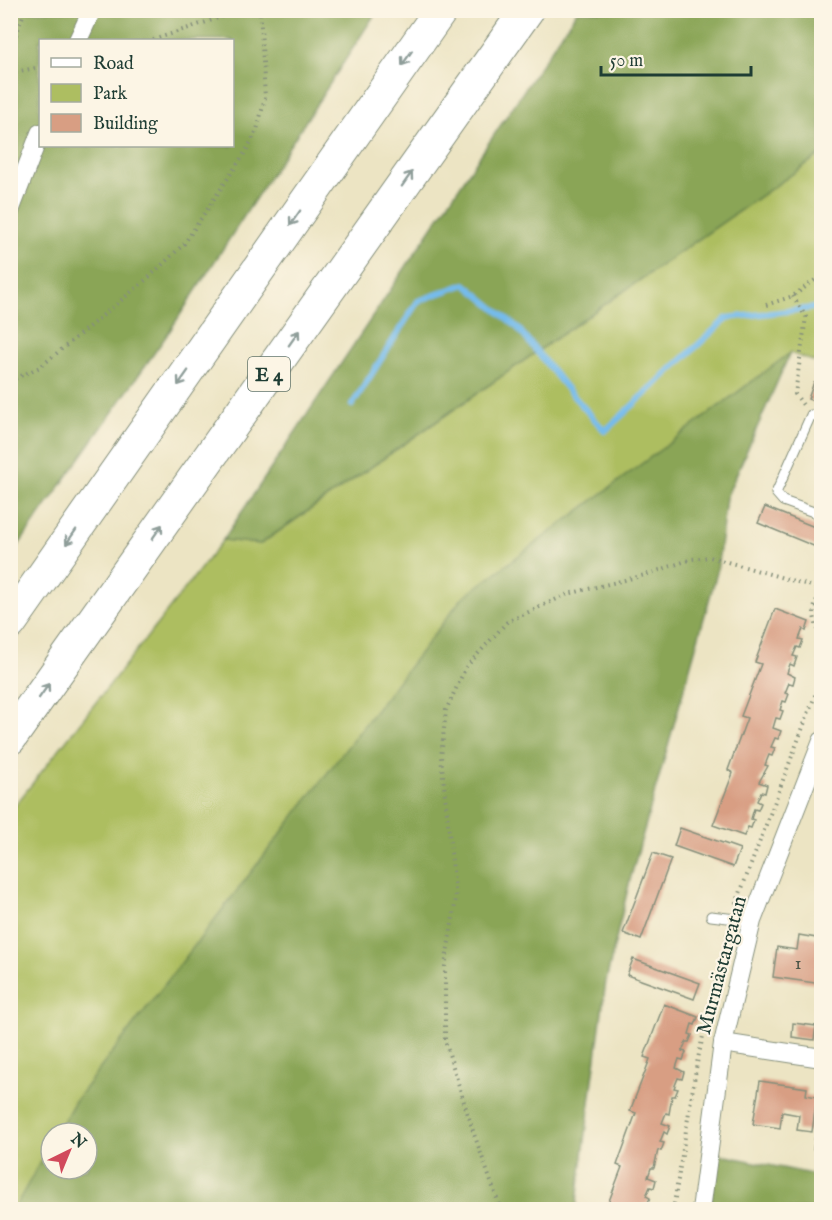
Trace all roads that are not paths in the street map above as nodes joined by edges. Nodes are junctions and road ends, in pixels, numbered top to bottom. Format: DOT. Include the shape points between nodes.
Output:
graph roads {
  1 [pos="92,10"];
  2 [pos="441,10"];
  3 [pos="526,10"];
  4 [pos="78,39"];
  5 [pos="39,136"];
  6 [pos="10,212"];
  7 [pos="822,416"];
  8 [pos="822,515"];
  9 [pos="10,623"];
  10 [pos="10,738"];
  11 [pos="822,741"];
  12 [pos="711,916"];
  13 [pos="752,921"];
  14 [pos="723,1043"];
  15 [pos="822,1058"];
  16 [pos="701,1209"];
  1 -- 4 [label="street"];
  2 -- 9 [label="highway, one-way"];
  10 -- 3 [label="highway, E 4, one-way"];
  5 -- 6 [label="street"];
  7 -- 8 [label="lane" via="811,415 776,493 783,501"];
  11 -- 13 [label="street, Murmästargatan"];
  12 -- 13 [label="lane"];
  13 -- 14 [label="street, Murmästargatan"];
  14 -- 15 [label="street"];
  14 -- 16 [label="street, Murmästargatan"];
}
